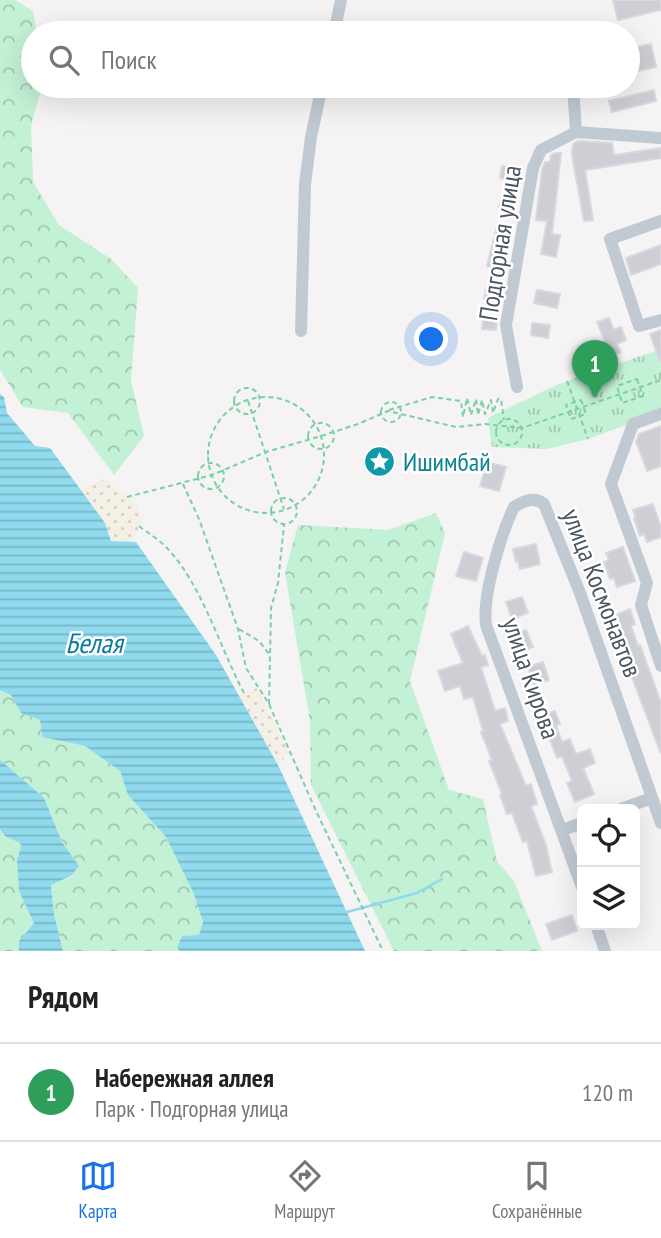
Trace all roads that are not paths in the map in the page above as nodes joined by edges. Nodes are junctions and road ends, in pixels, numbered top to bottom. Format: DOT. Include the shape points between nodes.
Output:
graph roads {
  1 [pos="341,0"];
  2 [pos="337,21"];
  3 [pos="319,98"];
  4 [pos="574,98"];
  5 [pos="576,132"];
  6 [pos="661,138"];
  7 [pos="661,221"];
  8 [pos="661,320"];
  9 [pos="301,331"];
  10 [pos="517,387"];
  11 [pos="661,414"];
  12 [pos="540,500"];
  13 [pos="661,666"];
  14 [pos="652,798"];
  15 [pos="635,804"];
  16 [pos="661,822"];
  17 [pos="577,825"];
  18 [pos="562,830"];
  19 [pos="577,873"];
  20 [pos="598,930"];
  21 [pos="606,951"];
  1 -- 2 [label="street"];
  3 -- 9 [label="street" via="305,184"];
  4 -- 5 [label="street"];
  5 -- 6 [label="street"];
  5 -- 10 [label="street, Подгорная улица" via="541,150 533,168 506,325"];
  7 -- 8 [label="street" via="610,239 639,326"];
  11 -- 13 [label="street" via="633,424 611,484 647,583 641,605"];
  12 -- 14 [label="street, улица Космонавтов" via="580,593"];
  12 -- 18 [label="street, улица Кирова" via="514,507 501,541 485,614"];
  14 -- 15 [label="street"];
  14 -- 16 [label="street, улица Космонавтов"];
  17 -- 18 [label="street"];
  18 -- 19 [label="street, улица Кирова"];
  20 -- 21 [label="street"];
}
